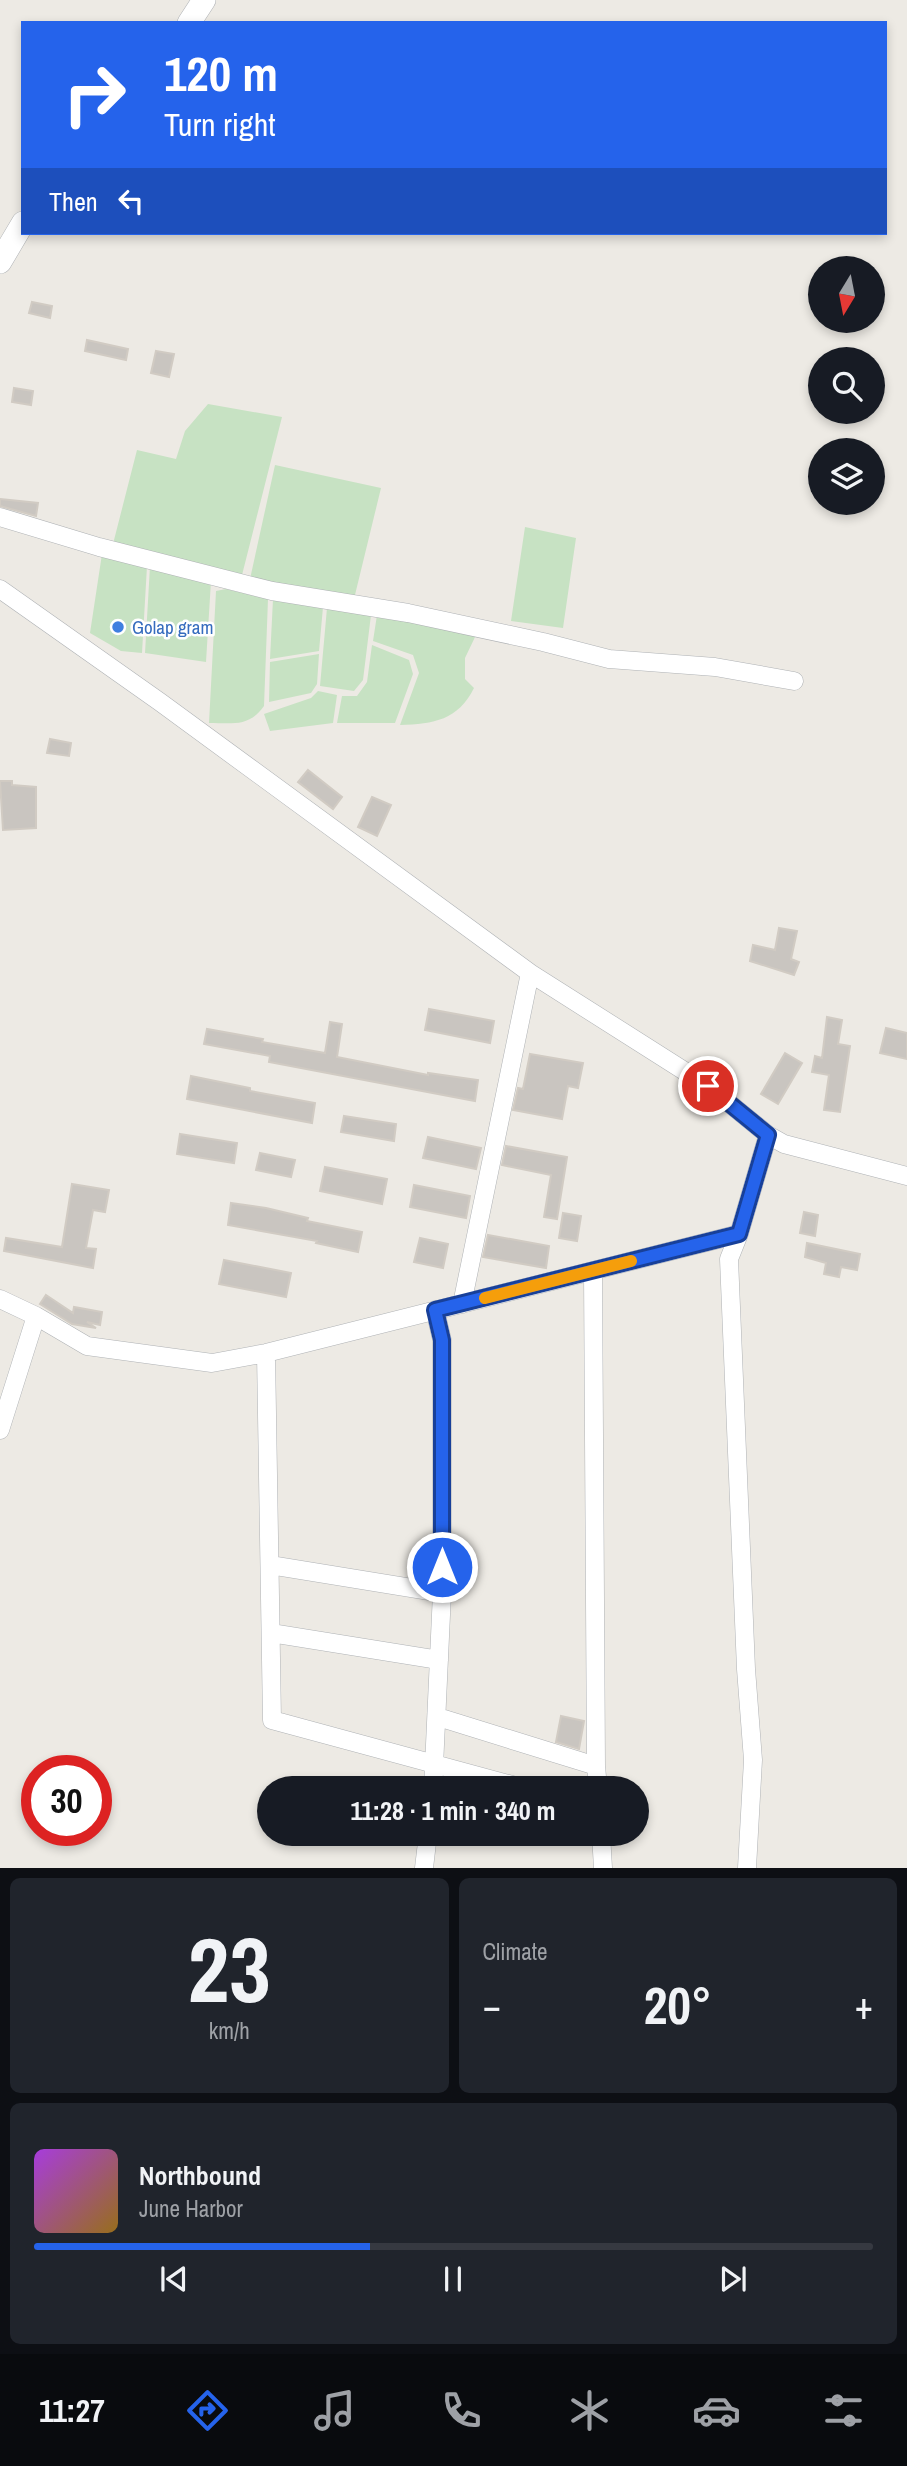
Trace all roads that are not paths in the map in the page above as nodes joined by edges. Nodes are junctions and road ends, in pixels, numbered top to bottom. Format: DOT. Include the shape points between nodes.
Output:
graph roads {
  1 [pos="204,0"];
  2 [pos="190,21"];
  3 [pos="21,226"];
  4 [pos="0,262"];
  5 [pos="0,517"];
  6 [pos="0,589"];
  7 [pos="794,681"];
  8 [pos="530,974"];
  9 [pos="768,1135"];
  10 [pos="907,1176"];
  11 [pos="739,1234"];
  12 [pos="593,1271"];
  13 [pos="0,1299"];
  14 [pos="462,1304"];
  15 [pos="435,1310"];
  16 [pos="37,1316"];
  17 [pos="266,1353"];
  18 [pos="0,1430"];
  19 [pos="270,1566"];
  20 [pos="442,1593"];
  21 [pos="271,1633"];
  22 [pos="439,1660"];
  23 [pos="438,1717"];
  24 [pos="436,1766"];
  25 [pos="596,1766"];
  26 [pos="435,1776"];
  27 [pos="476,1776"];
  28 [pos="597,1776"];
  29 [pos="427,1846"];
  30 [pos="602,1846"];
  31 [pos="424,1867"];
  32 [pos="603,1867"];
  33 [pos="747,1867"];
  1 -- 2 [label="street"];
  3 -- 4 [label="street"];
  5 -- 7 [label="street" via="272,591 408,613 609,659 715,667"];
  6 -- 8 [label="street"];
  8 -- 9 [label="street" via="708,1086"];
  8 -- 14 [label="street"];
  9 -- 10 [label="street" via="784,1144"];
  9 -- 11 [label="street"];
  11 -- 12 [label="street"];
  11 -- 33 [label="street" via="729,1259 752,1760"];
  12 -- 14 [label="street"];
  12 -- 25 [label="street"];
  13 -- 16 [label="street"];
  14 -- 15 [label="street"];
  15 -- 17 [label="street"];
  15 -- 20 [label="street" via="442,1340"];
  16 -- 17 [label="street" via="87,1346 212,1363"];
  16 -- 18 [label="street"];
  17 -- 19 [label="street"];
  19 -- 20 [label="street"];
  19 -- 21 [label="street"];
  20 -- 22 [label="street"];
  21 -- 22 [label="street"];
  21 -- 24 [label="street" via="272,1720"];
  22 -- 23 [label="street"];
  23 -- 24 [label="street"];
  23 -- 25 [label="street"];
  24 -- 26 [label="street"];
  24 -- 27 [label="street"];
  25 -- 28 [label="street"];
  29 -- 31 [label="street"];
  30 -- 32 [label="street"];
}
